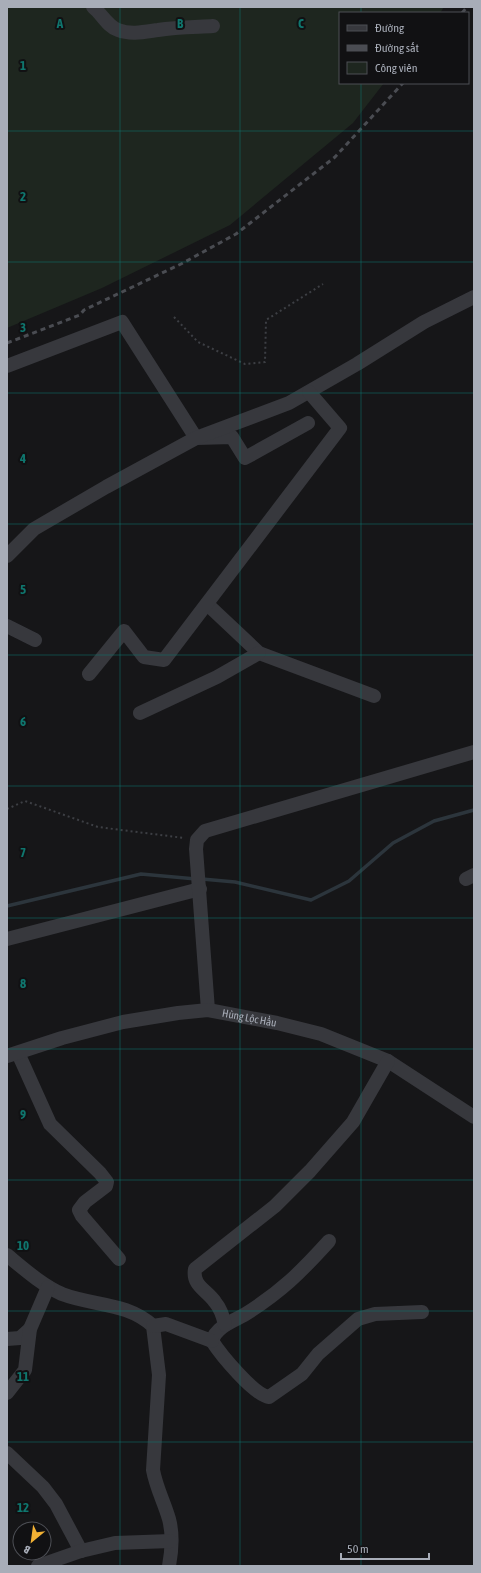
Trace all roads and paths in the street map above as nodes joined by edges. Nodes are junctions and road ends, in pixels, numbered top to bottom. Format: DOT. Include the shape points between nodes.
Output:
graph roads {
  1 [pos="93,7"];
  2 [pos="213,26"];
  3 [pos="322,284"];
  4 [pos="474,297"];
  5 [pos="174,317"];
  6 [pos="7,366"];
  7 [pos="309,392"];
  8 [pos="308,423"];
  9 [pos="196,438"];
  10 [pos="7,556"];
  11 [pos="207,604"];
  12 [pos="7,626"];
  13 [pos="35,640"];
  14 [pos="258,653"];
  15 [pos="89,674"];
  16 [pos="374,696"];
  17 [pos="140,713"];
  18 [pos="474,752"];
  19 [pos="7,809"];
  20 [pos="197,844"];
  21 [pos="200,890"];
  22 [pos="7,939"];
  23 [pos="208,1010"];
  24 [pos="12,1054"];
  25 [pos="388,1061"];
  26 [pos="474,1117"];
  27 [pos="329,1241"];
  28 [pos="7,1255"];
  29 [pos="119,1259"];
  30 [pos="48,1287"];
  31 [pos="422,1312"];
  32 [pos="225,1325"];
  33 [pos="153,1326"];
  34 [pos="30,1329"];
  35 [pos="7,1339"];
  36 [pos="212,1341"];
  37 [pos="7,1393"];
  38 [pos="7,1453"];
  39 [pos="171,1540"];
  40 [pos="81,1551"];
  41 [pos="38,1566"];
  42 [pos="169,1566"];
  1 -- 2 [label="street" via="108,24 117,30 128,32"];
  3 -- 5 [label="path" via="266,320 265,362 246,364 198,342"];
  4 -- 7 [label="street" via="424,322"];
  6 -- 9 [label="street" via="122,322"];
  7 -- 9 [label="street" via="289,403"];
  7 -- 11 [label="street" via="340,428"];
  8 -- 9 [label="street" via="245,458 232,437"];
  9 -- 10 [label="street" via="58,514 34,529"];
  11 -- 14 [label="street"];
  11 -- 15 [label="street" via="164,660 144,657 124,631"];
  12 -- 13 [label="street"];
  14 -- 16 [label="street"];
  14 -- 17 [label="street" via="217,677"];
  18 -- 20 [label="street" via="205,831"];
  19 -- 20 [label="path" via="25,801 98,827"];
  20 -- 21 [label="street"];
  21 -- 22 [label="street"];
  21 -- 23 [label="street"];
  23 -- 24 [label="street, Hùng Lộc Hầu" via="122,1022"];
  23 -- 25 [label="street, Hùng Lộc Hầu" via="321,1034"];
  24 -- 29 [label="street" via="50,1124 107,1182 106,1186 79,1210"];
  25 -- 26 [label="street, Hùng Lộc Hầu"];
  25 -- 32 [label="street" via="353,1122 310,1171 263,1217 195,1269 194,1276 198,1285 221,1310"];
  27 -- 32 [label="street" via="292,1282"];
  28 -- 30 [label="street"];
  30 -- 33 [label="street" via="80,1299 118,1307 145,1318"];
  30 -- 34 [label="street"];
  31 -- 36 [label="street" via="375,1314 358,1319 318,1354 302,1374 269,1397 258,1392"];
  32 -- 36 [label="street"];
  33 -- 36 [label="street" via="166,1324"];
  33 -- 39 [label="street" via="159,1375 152,1470 168,1517"];
  34 -- 35 [label="street" via="20,1338"];
  34 -- 37 [label="street" via="25,1370"];
  38 -- 40 [label="street" via="43,1487 56,1504"];
  39 -- 40 [label="street" via="115,1543"];
  39 -- 42 [label="street"];
  40 -- 41 [label="street"];
}
